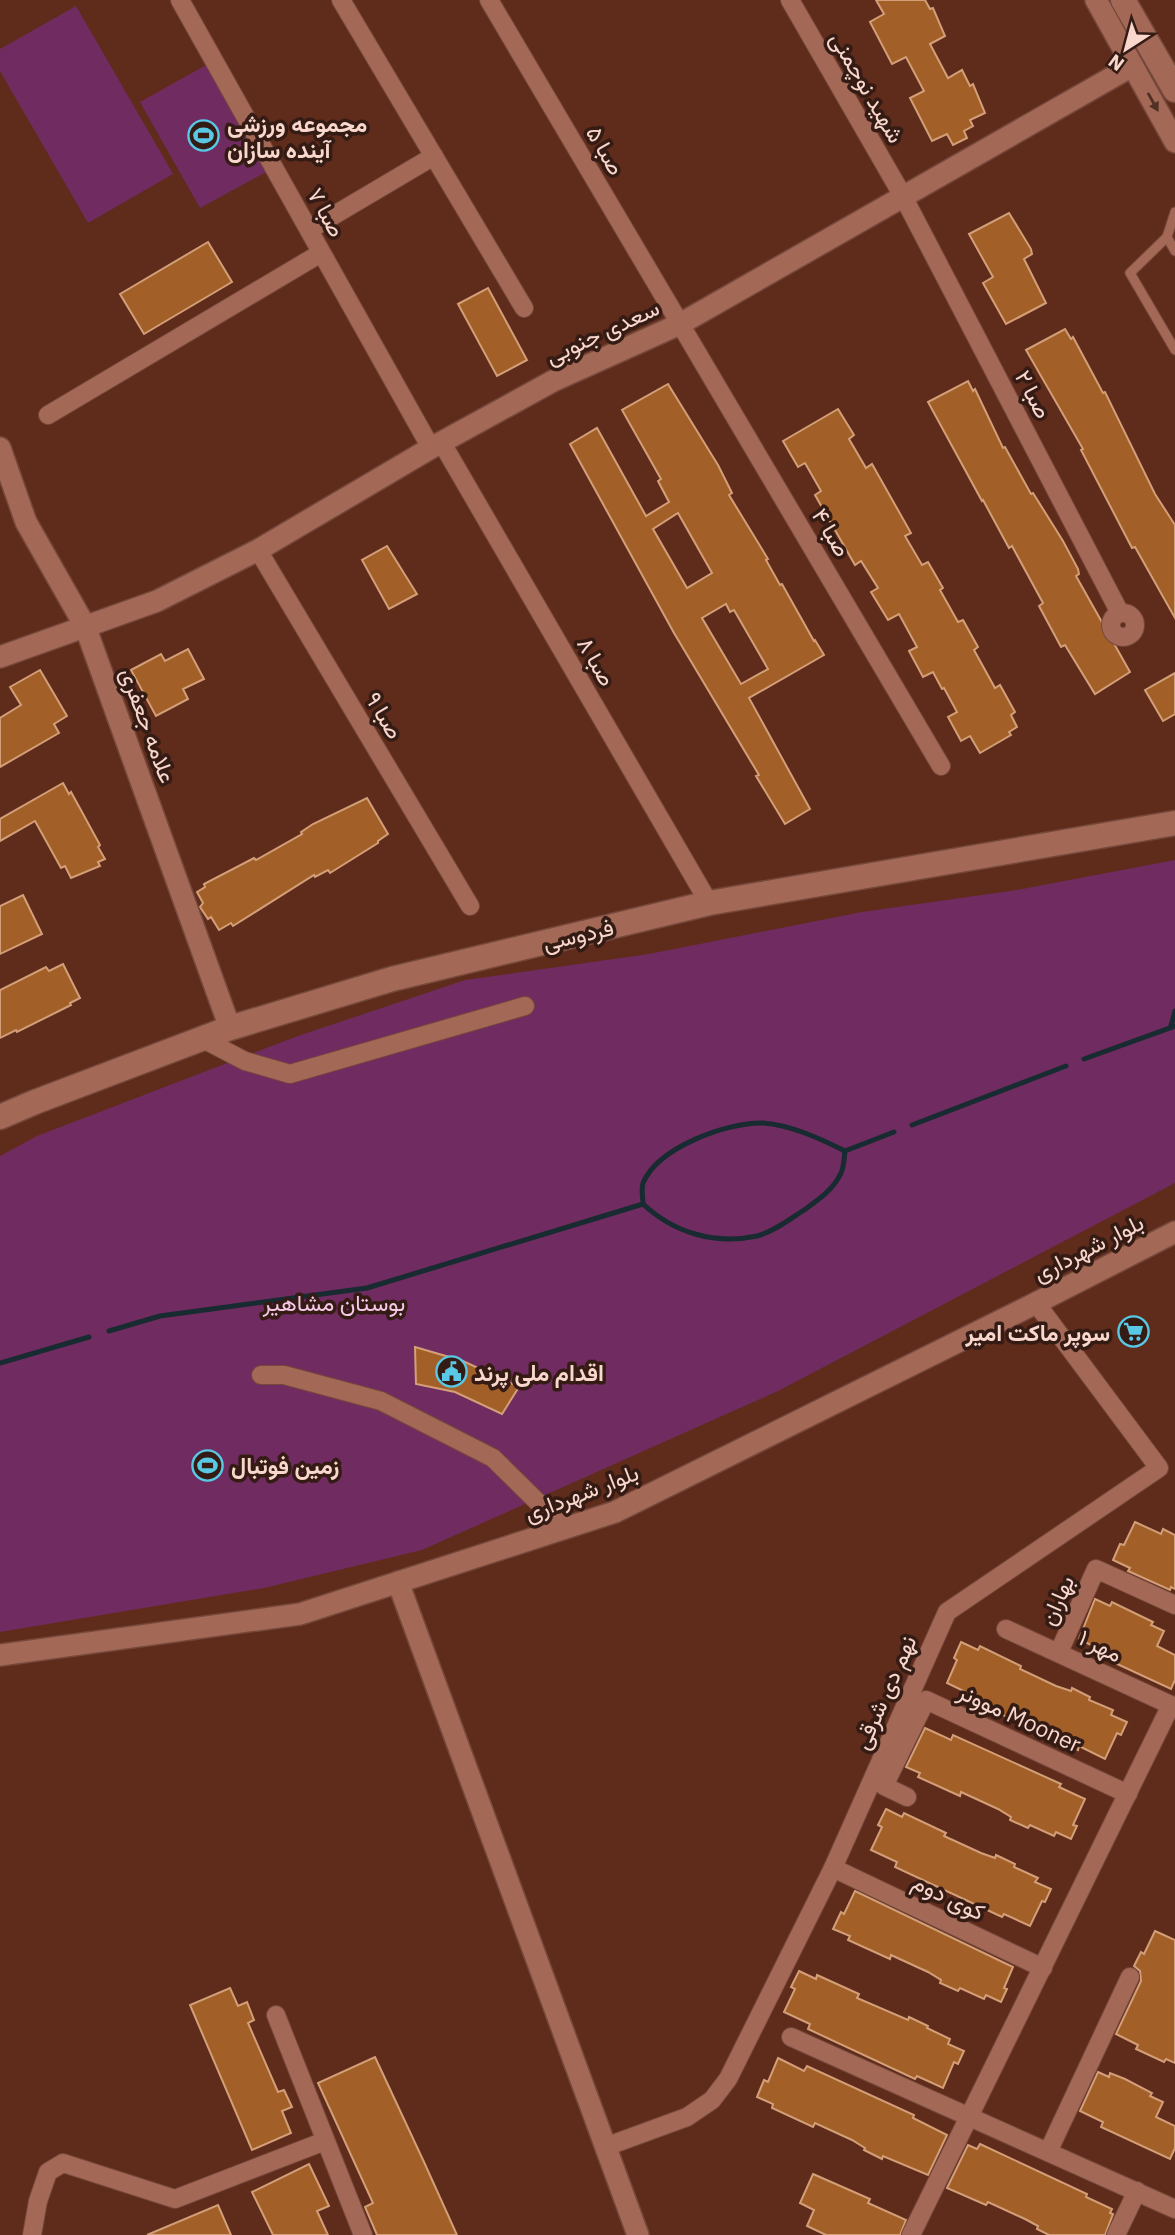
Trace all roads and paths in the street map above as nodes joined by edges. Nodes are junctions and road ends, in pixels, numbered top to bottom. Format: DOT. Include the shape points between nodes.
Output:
graph roads {
  1 [pos="180,0"];
  2 [pos="341,0"];
  3 [pos="489,0"];
  4 [pos="790,0"];
  5 [pos="1096,0"];
  6 [pos="1123,0"];
  7 [pos="1132,66"];
  8 [pos="1175,90"];
  9 [pos="1175,142"];
  10 [pos="434,156"];
  11 [pos="904,198"];
  12 [pos="1175,212"];
  13 [pos="309,230"];
  14 [pos="1167,237"];
  15 [pos="1175,251"];
  16 [pos="321,253"];
  17 [pos="524,308"];
  18 [pos="680,324"];
  19 [pos="1175,350"];
  20 [pos="48,415"];
  21 [pos="436,445"];
  22 [pos="0,448"];
  23 [pos="258,550"];
  24 [pos="1120,613"];
  25 [pos="85,626"];
  26 [pos="0,657"];
  27 [pos="941,766"];
  28 [pos="1175,823"];
  29 [pos="709,903"];
  30 [pos="470,906"];
  31 [pos="525,1006"];
  32 [pos="230,1028"];
  33 [pos="203,1039"];
  34 [pos="0,1117"];
  35 [pos="1175,1232"];
  36 [pos="1036,1303"];
  37 [pos="261,1375"];
  38 [pos="1167,1473"];
  39 [pos="564,1528"];
  40 [pos="397,1582"];
  41 [pos="1175,1605"];
  42 [pos="1006,1629"];
  43 [pos="1059,1652"];
  44 [pos="0,1655"];
  45 [pos="1173,1706"];
  46 [pos="1128,1794"];
  47 [pos="907,1797"];
  48 [pos="833,1868"];
  49 [pos="1043,1968"];
  50 [pos="1130,1977"];
  51 [pos="275,2015"];
  52 [pos="791,2037"];
  53 [pos="969,2117"];
  54 [pos="326,2141"];
  55 [pos="605,2147"];
  56 [pos="1048,2152"];
  57 [pos="1137,2191"];
  58 [pos="1175,2209"];
  59 [pos="32,2235"];
  60 [pos="363,2235"];
  61 [pos="638,2235"];
  62 [pos="911,2235"];
  63 [pos="1116,2235"];
  1 -- 13 [label="street, صبا ۷"];
  2 -- 10 [label="street"];
  3 -- 18 [label="street, صبا ۵"];
  4 -- 11 [label="street, شهید نوچمنی"];
  5 -- 7 [label="street"];
  6 -- 8 [label="main road"];
  7 -- 9 [label="street, one-way"];
  7 -- 11 [label="street, سعدی جنوبی"];
  10 -- 13 [label="street"];
  10 -- 17 [label="street"];
  11 -- 18 [label="street, سعدی جنوبی"];
  11 -- 24 [label="street, صبا ۲"];
  12 -- 14 [label="lane"];
  13 -- 16 [label="street, صبا ۷"];
  14 -- 15 [label="lane"];
  14 -- 19 [label="lane" via="1130,273"];
  16 -- 20 [label="street"];
  16 -- 21 [label="street, صبا ۷"];
  18 -- 21 [label="street, سعدی جنوبی" via="553,381"];
  18 -- 27 [label="street, صبا ۴"];
  21 -- 23 [label="street, سعدی جنوبی"];
  21 -- 29 [label="street, صبا ۸"];
  22 -- 25 [label="street, علامه جعفری" via="26,522"];
  23 -- 25 [label="street, سعدی جنوبی" via="157,601"];
  23 -- 30 [label="street, صبا ۹"];
  25 -- 26 [label="street, سعدی جنوبی"];
  25 -- 32 [label="street, علامه جعفری"];
  28 -- 29 [label="main road, فردوسی"];
  29 -- 32 [label="main road, فردوسی" via="392,978"];
  31 -- 33 [label="street" via="290,1074 244,1061"];
  32 -- 33 [label="main road, فردوسی"];
  33 -- 34 [label="main road, فردوسی"];
  35 -- 36 [label="street, بلوار شهرداری"];
  36 -- 38 [label="street, نهم دی شرقی"];
  36 -- 39 [label="street, بلوار شهرداری" via="615,1512"];
  37 -- 39 [label="street" via="311,1381 406,1413 494,1458"];
  38 -- 48 [label="street, نهم دی شرقی" via="947,1612"];
  39 -- 40 [label="street, بلوار شهرداری"];
  40 -- 44 [label="street, بلوار شهرداری" via="300,1614"];
  40 -- 55 [label="street"];
  41 -- 43 [label="street, بهاران" via="1096,1569"];
  42 -- 43 [label="street, مهر ۱"];
  43 -- 45 [label="street, مهر ۱"];
  45 -- 46 [label="street"];
  46 -- 47 [label="street, موونر Mooner" via="926,1700 884,1786"];
  46 -- 49 [label="street"];
  48 -- 49 [label="street, کوی دوم"];
  48 -- 55 [label="street, نهم دی شرقی" via="728,2080 712,2100 687,2117"];
  49 -- 53 [label="street"];
  50 -- 56 [label="street"];
  51 -- 54 [label="street"];
  52 -- 53 [label="street"];
  53 -- 56 [label="street"];
  53 -- 62 [label="street"];
  54 -- 59 [label="street" via="174,2199 63,2163 48,2172"];
  54 -- 60 [label="street"];
  55 -- 61 [label="street"];
  56 -- 57 [label="street"];
  57 -- 58 [label="street"];
  57 -- 63 [label="street"];
}
